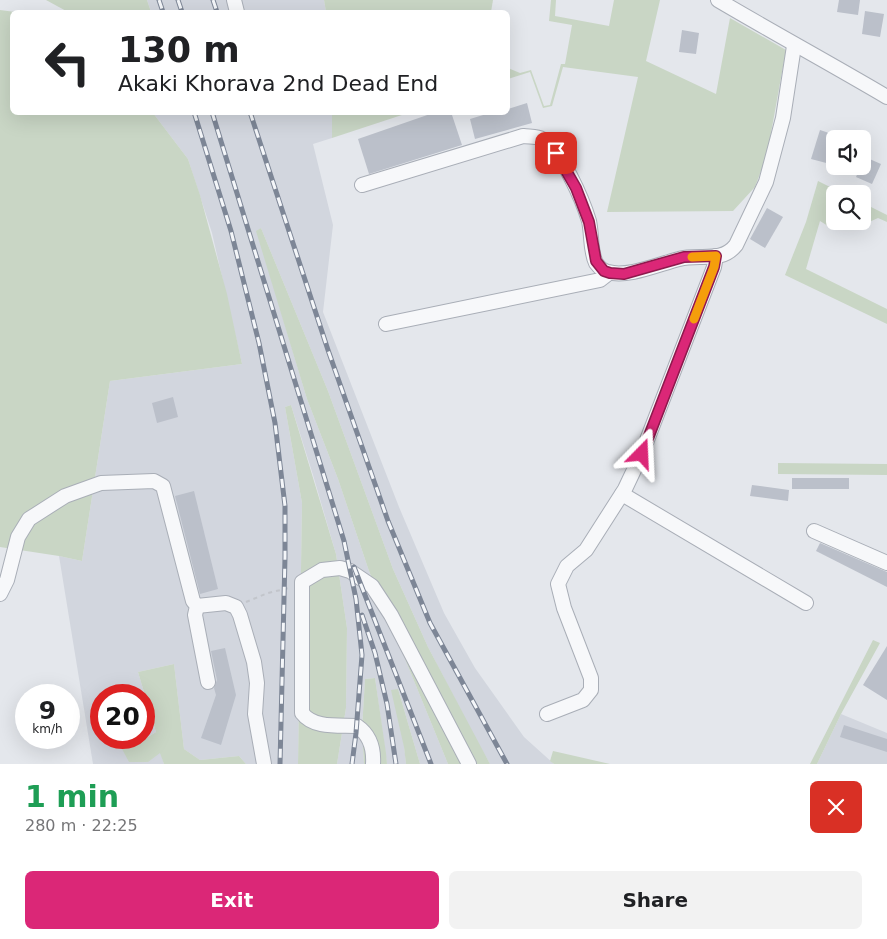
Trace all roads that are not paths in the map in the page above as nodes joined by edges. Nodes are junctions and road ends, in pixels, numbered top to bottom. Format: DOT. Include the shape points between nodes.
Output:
graph roads {
  1 [pos="718,0"];
  2 [pos="794,46"];
  3 [pos="887,97"];
  4 [pos="362,185"];
  5 [pos="716,256"];
  6 [pos="610,273"];
  7 [pos="386,324"];
  8 [pos="622,494"];
  9 [pos="814,531"];
  10 [pos="887,562"];
  11 [pos="0,594"];
  12 [pos="806,603"];
  13 [pos="197,606"];
  14 [pos="208,682"];
  15 [pos="547,714"];
  16 [pos="264,764"];
  17 [pos="374,764"];
  18 [pos="469,764"];
  1 -- 2 [label="street"];
  2 -- 3 [label="street"];
  2 -- 5 [label="street" via="782,118 766,182 736,245 727,254"];
  4 -- 6 [label="street" via="523,136 540,138 550,144 576,188 589,222 596,261"];
  5 -- 6 [label="street" via="684,257 624,274"];
  5 -- 8 [label="street" via="642,454"];
  6 -- 7 [label="street" via="600,280"];
  8 -- 12 [label="street"];
  8 -- 15 [label="street" via="586,550 567,566 558,584 591,678 591,690 584,700"];
  9 -- 10 [label="street"];
  11 -- 13 [label="street" via="18,537 29,519 65,496 101,483 154,481 163,486"];
  13 -- 14 [label="street" via="195,614"];
  13 -- 16 [label="street" via="226,603 236,607 240,615 254,662 257,683 255,714"];
  17 -- 18 [label="street" via="374,754 362,729 317,724 302,713 302,582 322,570 340,568 350,571 372,586 391,615"];
}
